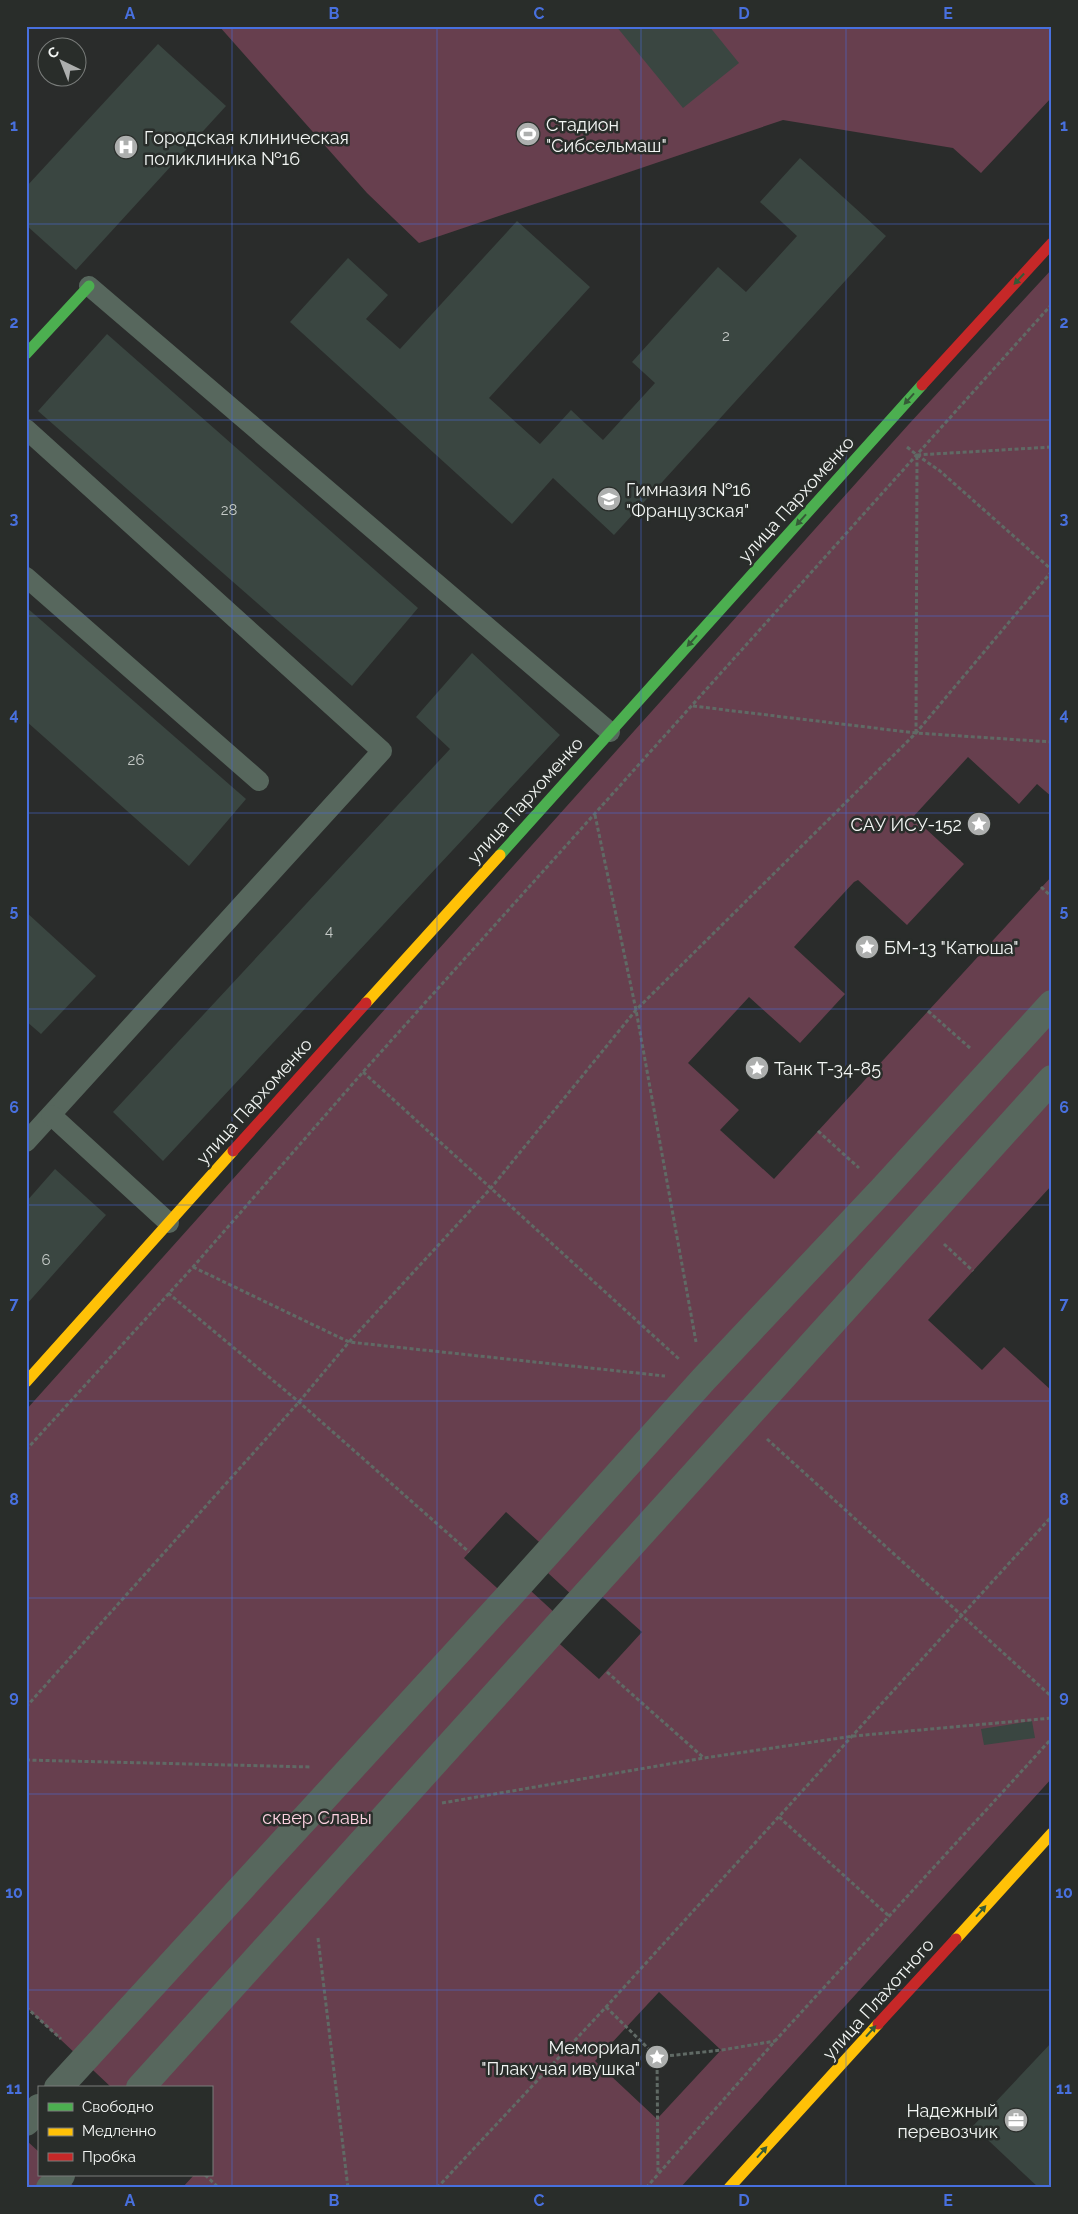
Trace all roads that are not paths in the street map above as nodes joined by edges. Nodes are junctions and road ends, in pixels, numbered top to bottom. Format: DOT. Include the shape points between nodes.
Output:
graph roads {
  1 [pos="1052,243"];
  2 [pos="89,286"];
  3 [pos="26,354"];
  4 [pos="26,429"];
  5 [pos="26,577"];
  6 [pos="610,732"];
  7 [pos="259,780"];
  8 [pos="1052,1004"];
  9 [pos="1052,1079"];
  10 [pos="51,1115"];
  11 [pos="26,1142"];
  12 [pos="168,1223"];
  13 [pos="26,1382"];
  14 [pos="1052,1833"];
  15 [pos="60,2086"];
  16 [pos="142,2086"];
  17 [pos="38,2109"];
  18 [pos="26,2122"];
  19 [pos="60,2176"];
  20 [pos="50,2188"];
  21 [pos="729,2188"];
  1 -- 6 [label="street, улица Пархоменко, one-way"];
  2 -- 3 [label="street"];
  2 -- 6 [label="lane"];
  4 -- 10 [label="lane" via="382,751"];
  5 -- 7 [label="lane"];
  6 -- 12 [label="street, улица Пархоменко"];
  8 -- 15 [label="street" via="703,1380"];
  9 -- 16 [label="street"];
  10 -- 11 [label="lane"];
  10 -- 12 [label="lane"];
  12 -- 13 [label="street, улица Пархоменко"];
  21 -- 14 [label="street, улица Плахотного, one-way"];
  17 -- 18 [label="street"];
  19 -- 20 [label="street"];
}
